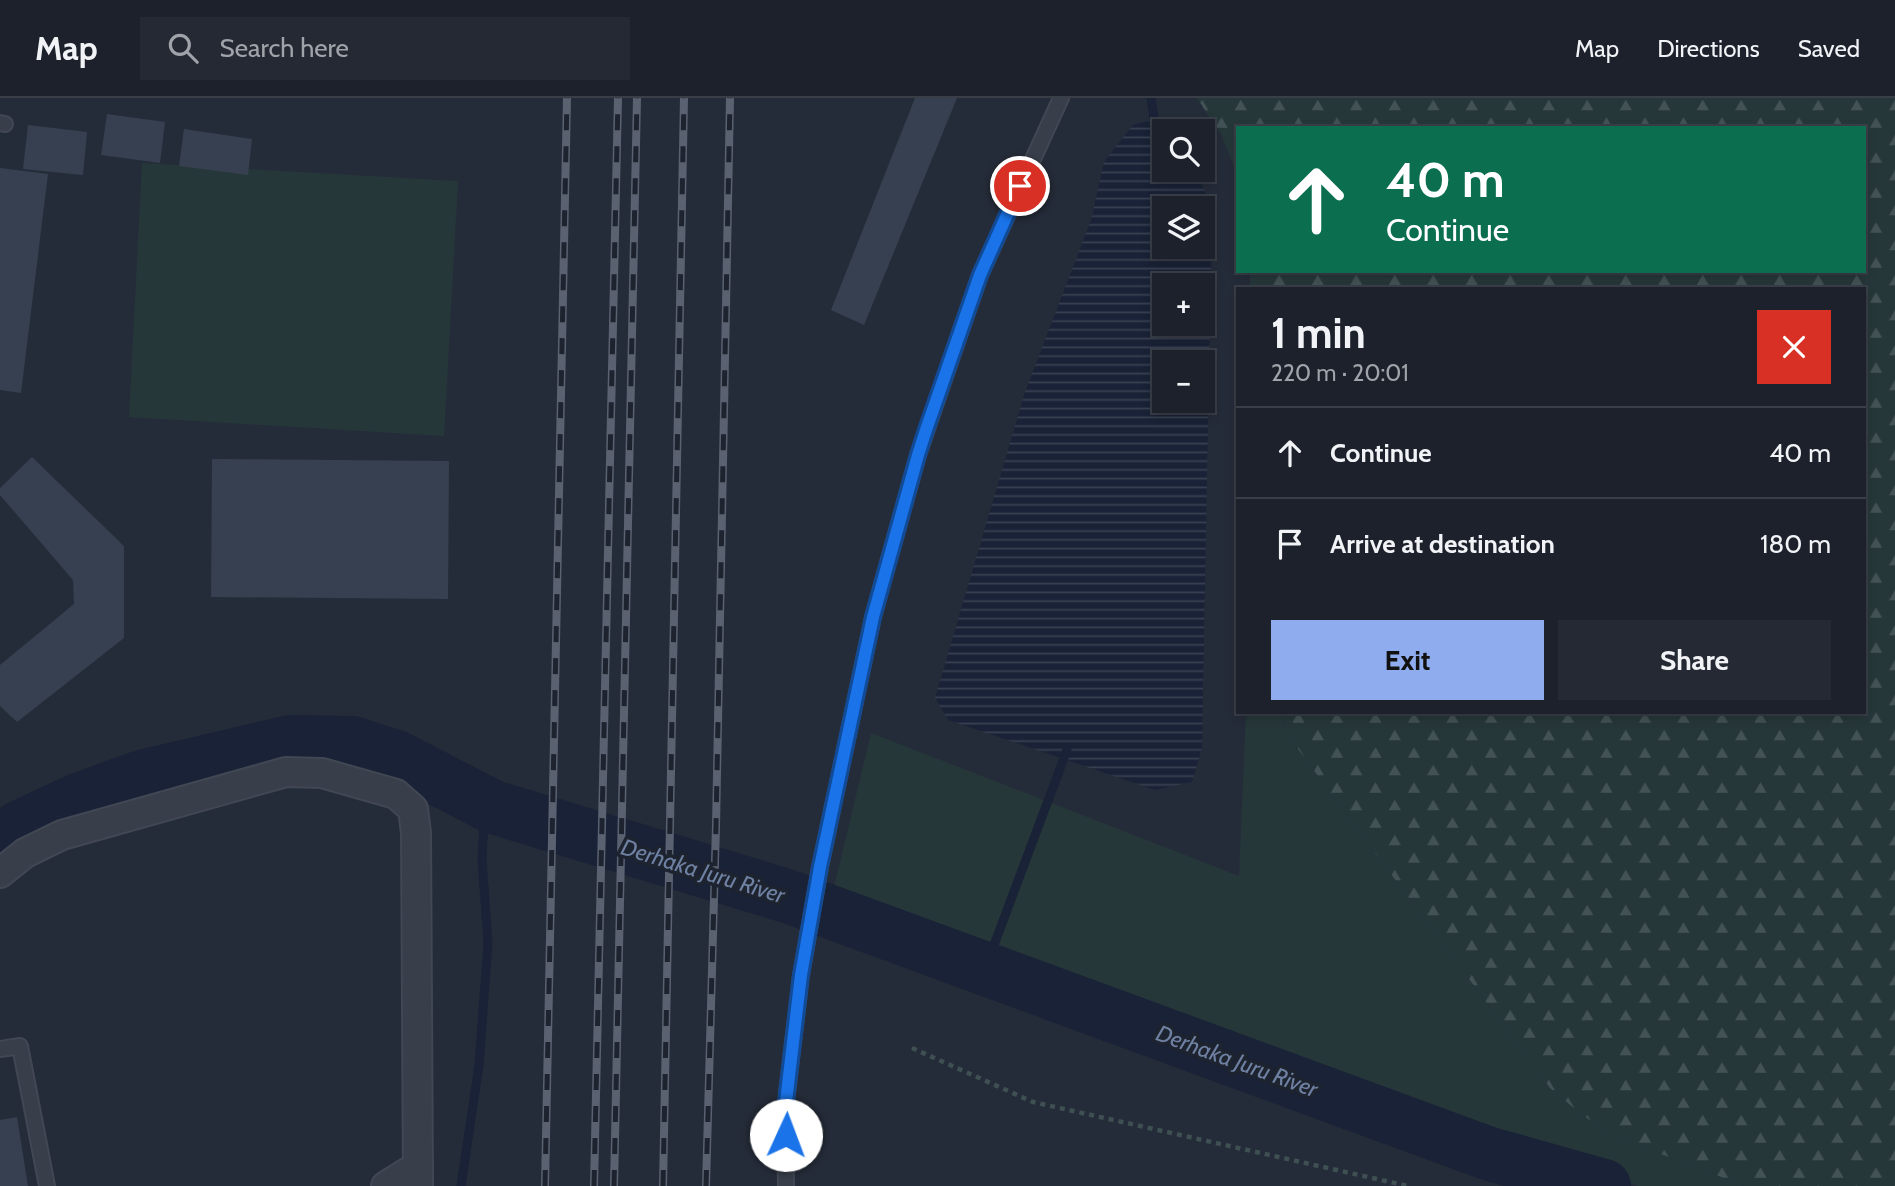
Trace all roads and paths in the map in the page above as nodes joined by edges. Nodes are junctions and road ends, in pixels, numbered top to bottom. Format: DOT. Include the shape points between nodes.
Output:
graph roads {
  1 [pos="1061,98"];
  2 [pos="0,873"];
  3 [pos="912,1048"];
  4 [pos="0,1049"];
  5 [pos="418,1176"];
  6 [pos="47,1186"];
  7 [pos="386,1186"];
  8 [pos="786,1186"];
  9 [pos="1408,1186"];
  1 -- 8 [label="lane" via="980,275 918,455 873,617 801,975 785,1110"];
  2 -- 5 [label="street" via="25,853 62,835 286,772 322,773 396,794 413,809 416,833"];
  3 -- 9 [label="path" via="1033,1102"];
  4 -- 6 [label="lane" via="20,1046"];
  5 -- 7 [label="street"];
}
